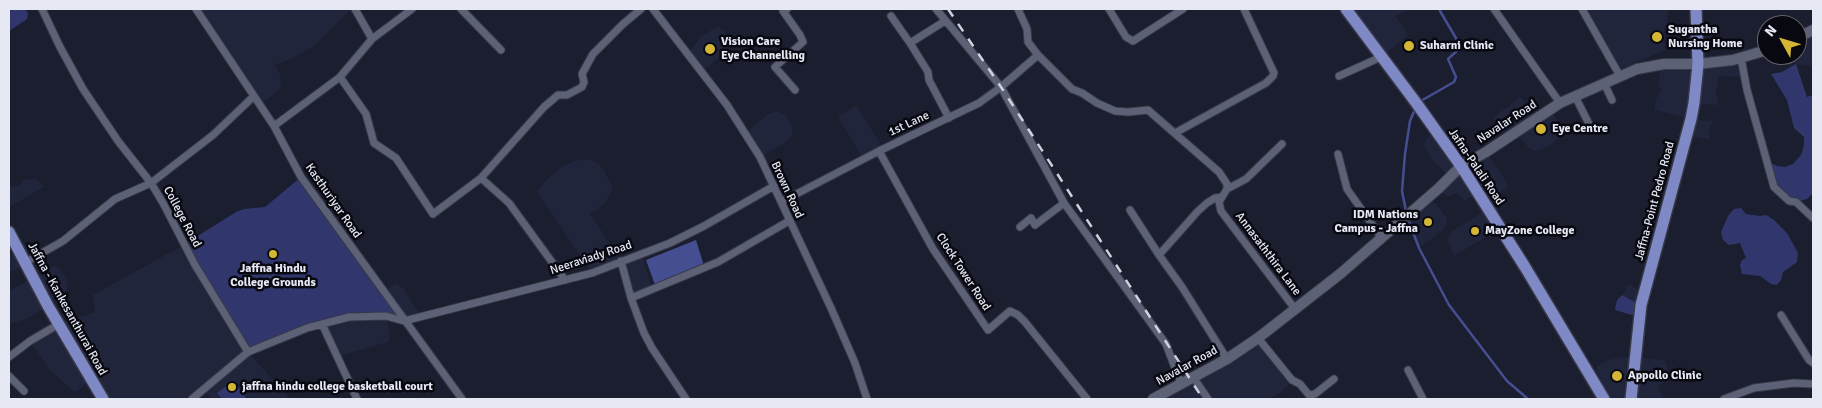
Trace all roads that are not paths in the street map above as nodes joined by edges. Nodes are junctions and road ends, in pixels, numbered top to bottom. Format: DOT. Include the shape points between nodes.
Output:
graph roads {
  1 [pos="42,9"];
  2 [pos="196,9"];
  3 [pos="355,9"];
  4 [pos="412,9"];
  5 [pos="461,9"];
  6 [pos="642,9"];
  7 [pos="653,9"];
  8 [pos="787,9"];
  9 [pos="936,9"];
  10 [pos="1018,9"];
  11 [pos="1109,9"];
  12 [pos="1183,9"];
  13 [pos="1244,9"];
  14 [pos="1494,9"];
  15 [pos="1582,9"];
  16 [pos="1696,9"];
  17 [pos="1349,10"];
  18 [pos="891,16"];
  19 [pos="945,21"];
  20 [pos="372,39"];
  21 [pos="910,43"];
  22 [pos="501,50"];
  23 [pos="1757,53"];
  24 [pos="1038,56"];
  25 [pos="1381,57"];
  26 [pos="1741,58"];
  27 [pos="1698,64"];
  28 [pos="340,76"];
  29 [pos="1339,76"];
  30 [pos="1620,76"];
  31 [pos="1604,83"];
  32 [pos="1001,87"];
  33 [pos="795,90"];
  34 [pos="254,96"];
  35 [pos="1575,96"];
  36 [pos="1612,100"];
  37 [pos="1560,103"];
  38 [pos="949,118"];
  39 [pos="274,126"];
  40 [pos="1590,126"];
  41 [pos="1175,133"];
  42 [pos="1282,144"];
  43 [pos="878,151"];
  44 [pos="1338,154"];
  45 [pos="1460,166"];
  46 [pos="482,178"];
  47 [pos="151,183"];
  48 [pos="774,186"];
  49 [pos="1227,189"];
  50 [pos="1222,197"];
  51 [pos="781,202"];
  52 [pos="1064,203"];
  53 [pos="1130,210"];
  54 [pos="1813,218"];
  55 [pos="789,221"];
  56 [pos="1020,227"];
  57 [pos="9,232"];
  58 [pos="1382,237"];
  59 [pos="1159,255"];
  60 [pos="622,260"];
  61 [pos="26,262"];
  62 [pos="565,280"];
  63 [pos="631,298"];
  64 [pos="1295,310"];
  65 [pos="1781,315"];
  66 [pos="404,321"];
  67 [pos="59,324"];
  68 [pos="322,324"];
  69 [pos="1258,338"];
  70 [pos="248,352"];
  71 [pos="9,357"];
  72 [pos="1227,359"];
  73 [pos="1813,363"];
  74 [pos="1408,370"];
  75 [pos="9,376"];
  76 [pos="1193,377"];
  77 [pos="1334,378"];
  78 [pos="1181,384"];
  79 [pos="1813,384"];
  80 [pos="24,391"];
  81 [pos="1601,398"];
  82 [pos="103,399"];
  83 [pos="192,399"];
  84 [pos="357,399"];
  85 [pos="462,399"];
  86 [pos="686,399"];
  87 [pos="868,399"];
  88 [pos="1087,399"];
  89 [pos="1153,399"];
  90 [pos="1208,399"];
  91 [pos="1423,399"];
  92 [pos="1632,399"];
  93 [pos="1724,399"];
  1 -- 47 [label="street" via="83,89"];
  2 -- 34 [label="street, Kasthuriyar Road"];
  3 -- 20 [label="street"];
  4 -- 20 [label="street"];
  5 -- 22 [label="street"];
  6 -- 46 [label="street" via="594,54 582,74 582,88 567,95 558,94 544,106"];
  7 -- 48 [label="street, Brown Road" via="727,105"];
  8 -- 33 [label="street" via="783,11 803,42 775,67"];
  9 -- 19 [label="street"];
  10 -- 24 [label="street" via="1027,29 1028,42"];
  11 -- 12 [label="street" via="1126,37 1132,41"];
  13 -- 41 [label="street" via="1273,76 1266,83"];
  14 -- 37 [label="street"];
  15 -- 30 [label="street"];
  16 -- 27 [label="main road, Jaffna-Point Pedro Road"];
  17 -- 25 [label="main road, Jafna-Palali Road"];
  18 -- 21 [label="street"];
  19 -- 21 [label="street"];
  19 -- 32 [label="street"];
  20 -- 28 [label="street"];
  21 -- 38 [label="street" via="928,72"];
  23 -- 26 [label="street, Navalar Road"];
  24 -- 32 [label="street, 1st Lane"];
  24 -- 41 [label="street" via="1072,89 1115,110 1148,110"];
  25 -- 29 [label="street"];
  25 -- 45 [label="main road, Jafna-Palali Road"];
  26 -- 27 [label="street, Navalar Road"];
  26 -- 54 [label="street" via="1774,187"];
  27 -- 30 [label="street, Navalar Road" via="1664,64"];
  27 -- 92 [label="main road, Jaffna-Point Pedro Road" via="1691,119 1641,305"];
  28 -- 39 [label="street"];
  28 -- 46 [label="street" via="366,114 374,143 396,158 433,214"];
  30 -- 31 [label="street, Navalar Road"];
  31 -- 35 [label="street, Navalar Road"];
  31 -- 36 [label="street"];
  32 -- 38 [label="street, 1st Lane"];
  32 -- 52 [label="street"];
  34 -- 39 [label="street, Kasthuriyar Road"];
  34 -- 47 [label="street, College Road" via="212,135"];
  35 -- 37 [label="street, Navalar Road"];
  35 -- 40 [label="street"];
  37 -- 45 [label="street, Navalar Road"];
  38 -- 43 [label="street, 1st Lane"];
  39 -- 66 [label="street, Kasthuriyar Road" via="301,177"];
  41 -- 49 [label="street" via="1218,172"];
  42 -- 49 [label="street" via="1246,179"];
  43 -- 51 [label="street, 1st Lane"];
  43 -- 88 [label="street, Clock Tower Road" via="933,249 988,330 1010,312 1018,316"];
  44 -- 58 [label="street" via="1347,189"];
  45 -- 58 [label="street, Navalar Road"];
  45 -- 81 [label="main road, Jafna-Palali Road" via="1516,252"];
  46 -- 62 [label="street" via="509,203"];
  47 -- 61 [label="street" via="115,199 63,241"];
  47 -- 70 [label="street, College Road" via="195,265"];
  48 -- 51 [label="street, Brown Road"];
  48 -- 60 [label="street, Neeraviady Road" via="670,243"];
  49 -- 50 [label="street"];
  50 -- 59 [label="street" via="1198,211"];
  50 -- 64 [label="street, Annasaththira Lane" via="1219,202 1221,211"];
  51 -- 55 [label="street, Brown Road"];
  52 -- 56 [label="street" via="1035,225 1031,218"];
  52 -- 78 [label="street" via="1166,344"];
  53 -- 59 [label="street"];
  55 -- 63 [label="street" via="718,262"];
  55 -- 87 [label="street, Brown Road" via="831,308"];
  57 -- 61 [label="main road, Jaffna - Kankesanthurai Road"];
  58 -- 64 [label="street, Navalar Road"];
  59 -- 72 [label="street"];
  60 -- 62 [label="street, Neeraviady Road"];
  60 -- 63 [label="street"];
  61 -- 67 [label="main road, Jaffna - Kankesanthurai Road"];
  62 -- 66 [label="street, Neeraviady Road"];
  63 -- 86 [label="street" via="652,348"];
  64 -- 69 [label="street, Navalar Road"];
  65 -- 73 [label="street"];
  66 -- 68 [label="street" via="386,316 349,317"];
  66 -- 85 [label="street, Kasthuriyar Road"];
  67 -- 71 [label="street"];
  67 -- 82 [label="main road, Jaffna - Kankesanthurai Road"];
  68 -- 70 [label="street"];
  68 -- 84 [label="street"];
  69 -- 72 [label="street, Navalar Road"];
  69 -- 77 [label="street" via="1292,380 1310,395"];
  70 -- 83 [label="street"];
  72 -- 76 [label="street, Navalar Road"];
  74 -- 91 [label="street"];
  75 -- 80 [label="street"];
  76 -- 78 [label="street, Navalar Road"];
  76 -- 90 [label="street"];
  78 -- 89 [label="street, Navalar Road"];
  79 -- 93 [label="street" via="1754,388"];
}
